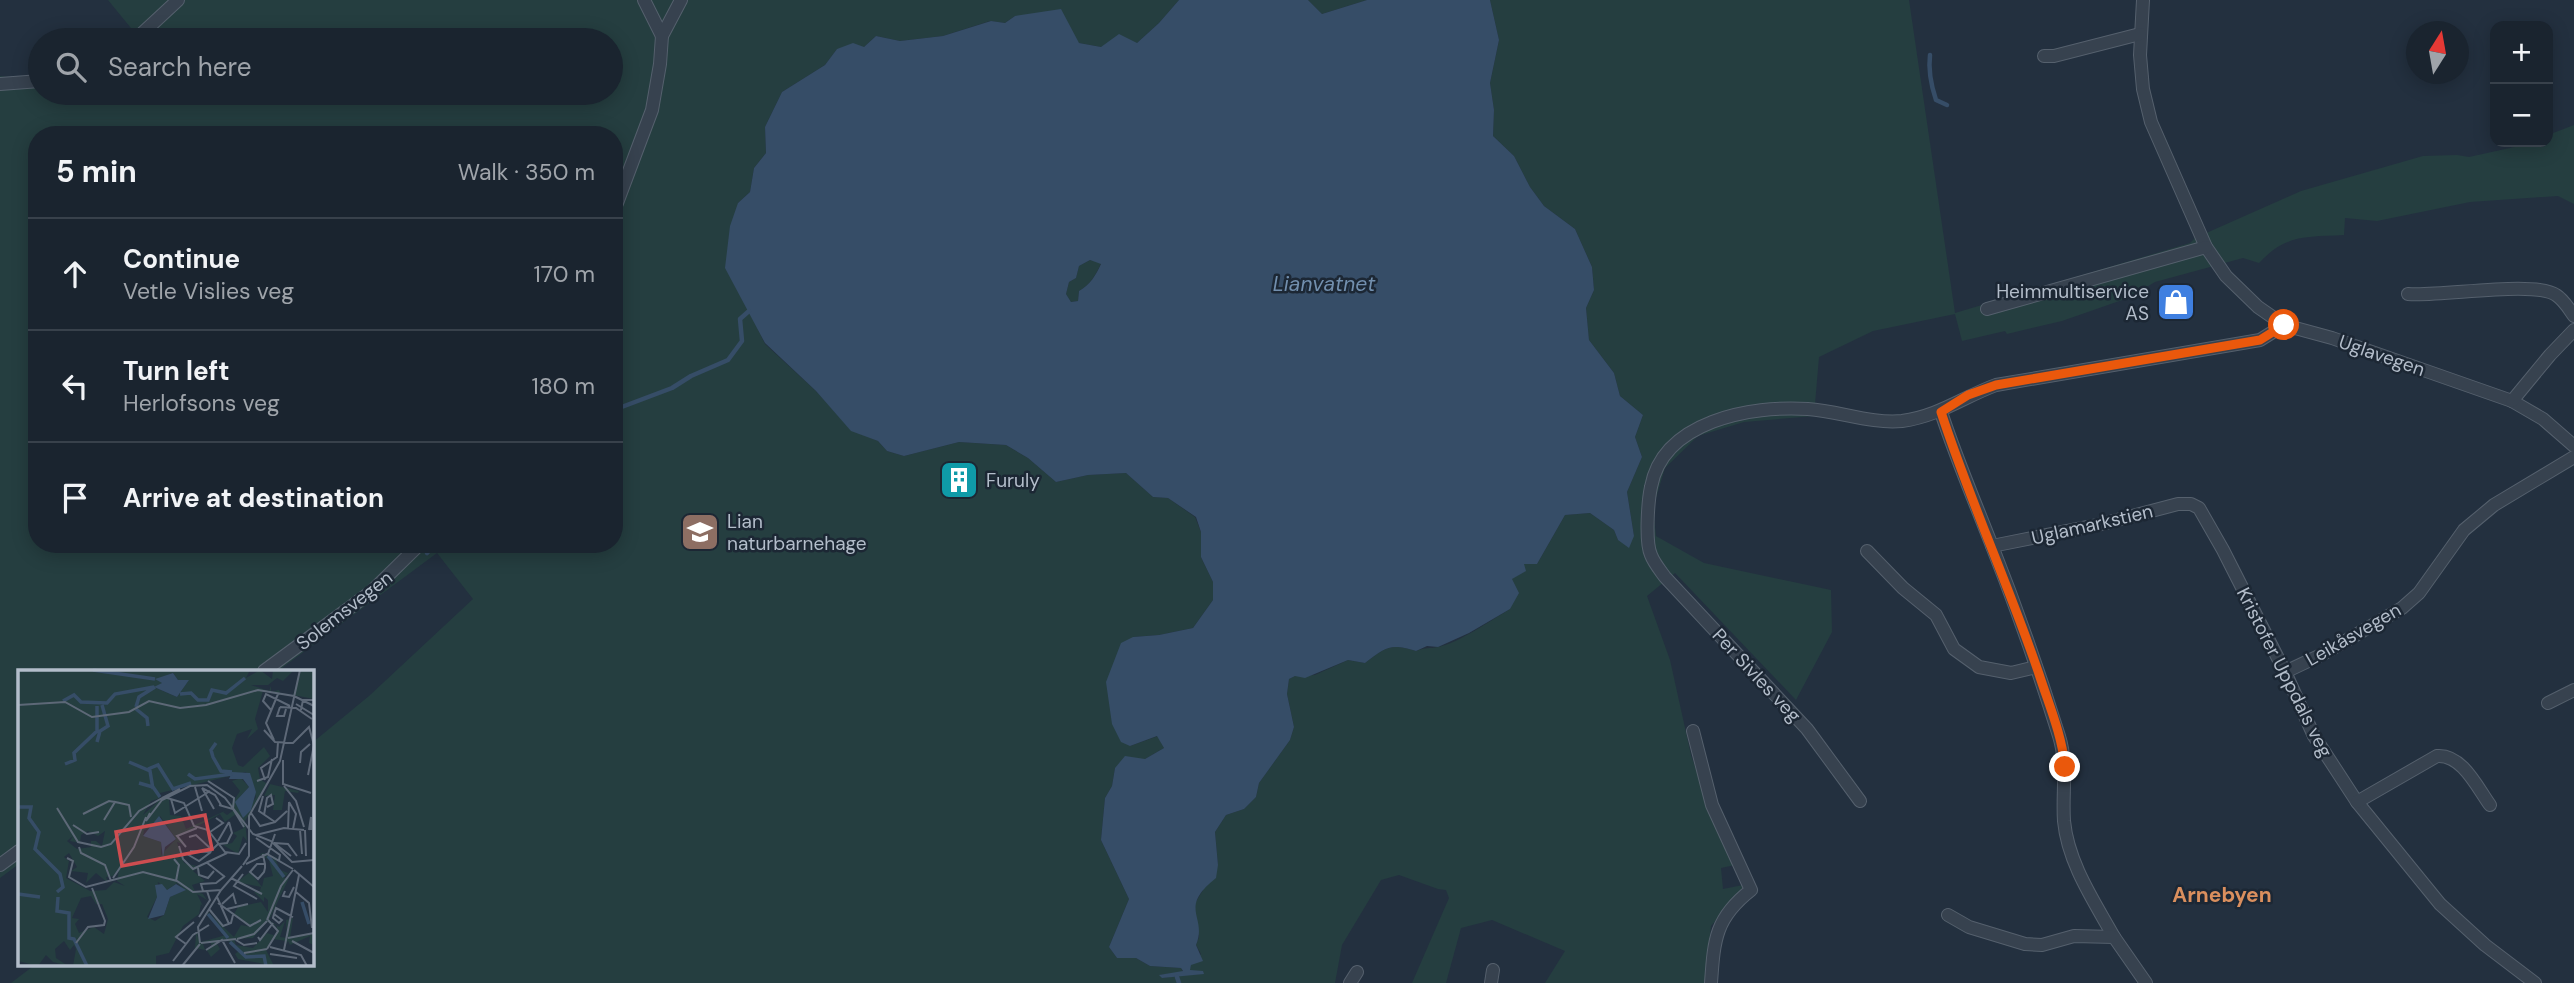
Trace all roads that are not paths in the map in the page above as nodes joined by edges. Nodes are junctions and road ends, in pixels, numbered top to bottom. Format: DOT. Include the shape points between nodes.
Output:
graph roads {
  1 [pos="178,0"];
  2 [pos="644,0"];
  3 [pos="681,0"];
  4 [pos="2143,0"];
  5 [pos="148,28"];
  6 [pos="2140,34"];
  7 [pos="662,36"];
  8 [pos="2043,56"];
  9 [pos="28,82"];
  10 [pos="0,84"];
  11 [pos="623,187"];
  12 [pos="2206,247"];
  13 [pos="2409,294"];
  14 [pos="1987,309"];
  15 [pos="2574,316"];
  16 [pos="2284,325"];
  17 [pos="2574,330"];
  18 [pos="2512,401"];
  19 [pos="1941,412"];
  20 [pos="2574,446"];
  21 [pos="2574,457"];
  22 [pos="2191,504"];
  23 [pos="1992,546"];
  24 [pos="1867,551"];
  25 [pos="411,553"];
  26 [pos="2036,667"];
  27 [pos="265,670"];
  28 [pos="2286,672"];
  29 [pos="2574,690"];
  30 [pos="2548,703"];
  31 [pos="1693,731"];
  32 [pos="1860,801"];
  33 [pos="2357,802"];
  34 [pos="2490,805"];
  35 [pos="18,852"];
  36 [pos="0,865"];
  37 [pos="1948,915"];
  38 [pos="2114,937"];
  39 [pos="1711,983"];
  40 [pos="2146,983"];
  41 [pos="2535,983"];
  1 -- 5 [label="street"];
  2 -- 7 [label="street"];
  3 -- 7 [label="street"];
  4 -- 6 [label="street, Uglavegen"];
  6 -- 8 [label="street"];
  6 -- 12 [label="street, Uglavegen" via="2143,89 2151,122"];
  7 -- 11 [label="street" via="652,110"];
  9 -- 10 [label="street"];
  12 -- 14 [label="street"];
  12 -- 16 [label="street, Uglavegen" via="2258,307"];
  13 -- 15 [label="street" via="2535,290 2556,295"];
  16 -- 18 [label="street, Uglavegen"];
  16 -- 19 [label="street" via="2260,340 1996,385"];
  17 -- 18 [label="street"];
  18 -- 20 [label="street, Uglavegen" via="2543,419"];
  19 -- 23 [label="street"];
  19 -- 32 [label="street, Per Sivles veg" via="1902,421 1810,409 1757,412 1719,420 1686,434 1666,451 1654,470 1649,553 1665,578 1807,729"];
  21 -- 28 [label="street, Leikåsvegen" via="2494,505 2464,530 2426,584 2402,608"];
  22 -- 23 [label="street, Uglamarkstien"];
  22 -- 28 [label="street, Kristofer Uppdals veg" via="2202,511"];
  23 -- 26 [label="street"];
  24 -- 26 [label="street" via="1936,615 1954,649 1979,667 2011,673"];
  25 -- 27 [label="street, Solemsvegen" via="371,592"];
  26 -- 38 [label="street" via="2061,740 2068,846"];
  28 -- 33 [label="street, Kristofer Uppdals veg" via="2314,736"];
  29 -- 30 [label="street"];
  31 -- 39 [label="street" via="1712,805 1751,890 1720,924"];
  33 -- 34 [label="street" via="2446,755 2456,760"];
  33 -- 41 [label="street, Kristofer Uppdals veg" via="2440,904"];
  35 -- 36 [label="street"];
  37 -- 38 [label="street" via="2025,944 2042,945 2074,936"];
  38 -- 40 [label="street"];
}
